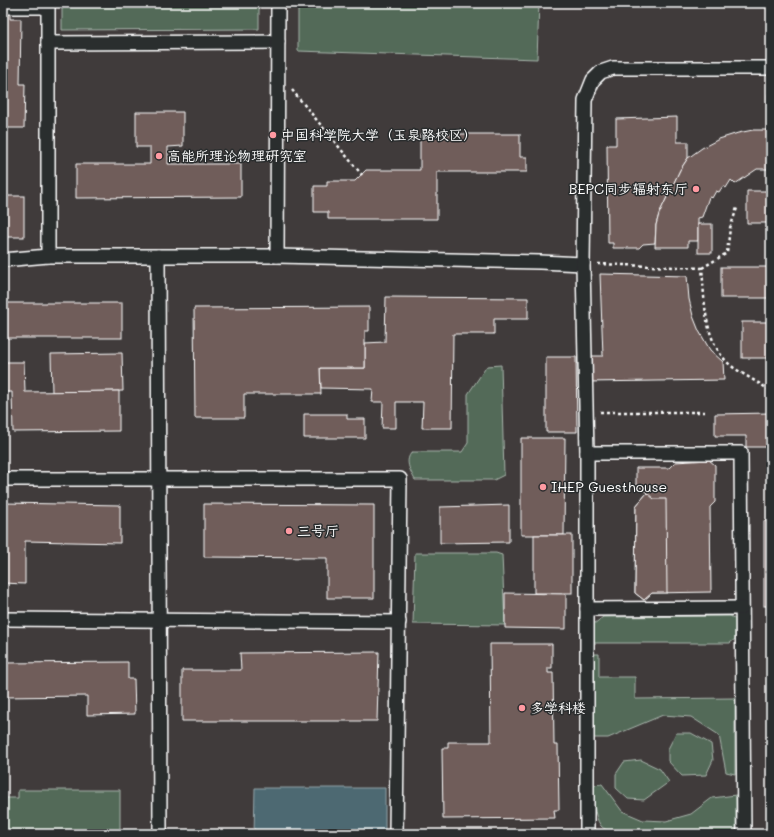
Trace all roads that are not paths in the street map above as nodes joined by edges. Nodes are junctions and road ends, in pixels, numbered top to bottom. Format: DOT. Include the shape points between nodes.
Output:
graph roads {
  1 [pos="278,3"];
  2 [pos="48,5"];
  3 [pos="3,7"];
  4 [pos="278,42"];
  5 [pos="48,43"];
  6 [pos="771,68"];
  7 [pos="48,256"];
  8 [pos="158,256"];
  9 [pos="277,256"];
  10 [pos="3,260"];
  11 [pos="583,264"];
  12 [pos="587,453"];
  13 [pos="3,479"];
  14 [pos="159,479"];
  15 [pos="742,608"];
  16 [pos="587,609"];
  17 [pos="3,619"];
  18 [pos="160,620"];
  19 [pos="399,622"];
  20 [pos="160,834"];
  21 [pos="396,834"];
  22 [pos="587,834"];
  23 [pos="744,834"];
  1 -- 4 [label="street"];
  2 -- 3 [label="street"];
  2 -- 5 [label="street"];
  4 -- 5 [label="street"];
  4 -- 9 [label="street"];
  5 -- 7 [label="street"];
  6 -- 11 [label="street" via="614,68 601,72 593,80 585,100"];
  7 -- 8 [label="street"];
  7 -- 10 [label="street"];
  8 -- 9 [label="street"];
  8 -- 14 [label="street"];
  9 -- 11 [label="street"];
  11 -- 12 [label="street"];
  12 -- 15 [label="street" via="741,453"];
  12 -- 16 [label="street"];
  13 -- 14 [label="street"];
  14 -- 18 [label="street"];
  14 -- 19 [label="street" via="400,479"];
  15 -- 16 [label="street"];
  15 -- 23 [label="street"];
  16 -- 22 [label="street"];
  17 -- 18 [label="street"];
  18 -- 19 [label="street"];
  18 -- 20 [label="street"];
  19 -- 21 [label="street"];
}
